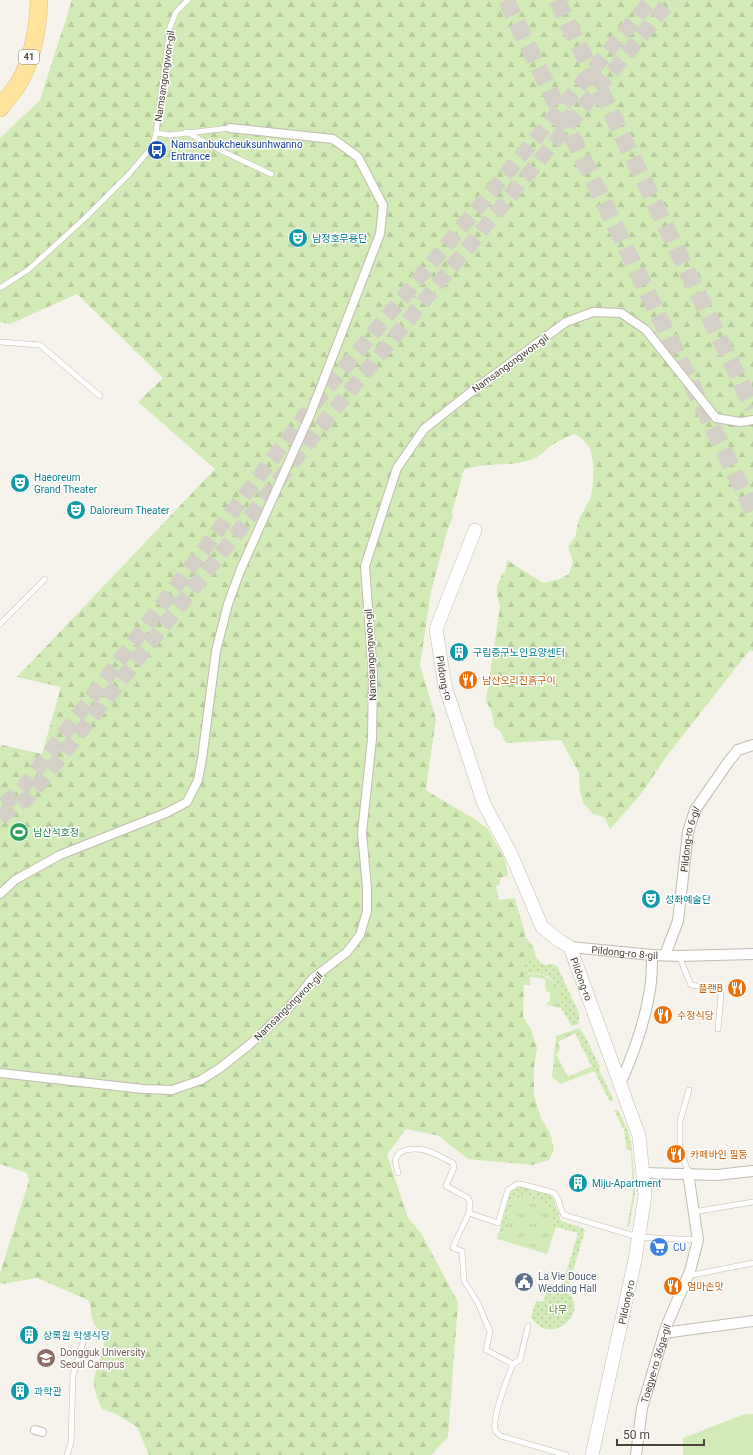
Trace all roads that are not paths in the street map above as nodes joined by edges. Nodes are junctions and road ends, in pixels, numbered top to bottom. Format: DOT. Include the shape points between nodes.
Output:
graph roads {
  1 [pos="39,0"];
  2 [pos="188,0"];
  3 [pos="0,108"];
  4 [pos="230,128"];
  5 [pos="186,132"];
  6 [pos="156,133"];
  7 [pos="271,174"];
  8 [pos="0,288"];
  9 [pos="0,342"];
  10 [pos="100,396"];
  11 [pos="753,420"];
  12 [pos="475,530"];
  13 [pos="45,579"];
  14 [pos="0,624"];
  15 [pos="753,745"];
  16 [pos="0,894"];
  17 [pos="570,947"];
  18 [pos="753,954"];
  19 [pos="652,955"];
  20 [pos="665,955"];
  21 [pos="679,956"];
  22 [pos="718,1030"];
  23 [pos="0,1073"];
  24 [pos="620,1084"];
  25 [pos="689,1090"];
  26 [pos="752,1171"];
  27 [pos="398,1173"];
  28 [pos="644,1173"];
  29 [pos="688,1173"];
  30 [pos="753,1202"];
  31 [pos="693,1212"];
  32 [pos="469,1213"];
  33 [pos="638,1237"];
  34 [pos="698,1240"];
  35 [pos="753,1263"];
  36 [pos="687,1276"];
  37 [pos="753,1321"];
  38 [pos="528,1326"];
  39 [pos="664,1333"];
  40 [pos="84,1339"];
  41 [pos="513,1364"];
  42 [pos="67,1455"];
  43 [pos="566,1455"];
  44 [pos="592,1455"];
  45 [pos="636,1455"];
  1 -- 3 [label="main road, 41" via="37,30 27,66 16,87"];
  2 -- 6 [label="lane, Namsangongwon-gil" via="176,12 170,27"];
  4 -- 5 [label="lane"];
  4 -- 16 [label="street" via="333,138 358,157 383,205 380,234 310,415 240,571 228,604 216,651 198,780 187,802 166,813 60,855 15,880"];
  5 -- 6 [label="lane" via="170,135"];
  5 -- 7 [label="lane"];
  6 -- 8 [label="lane, Namsangongwon-gil" via="152,147 84,219 28,270"];
  9 -- 10 [label="lane" via="40,345"];
  11 -- 23 [label="street, Namsangongwon-gil" via="740,422 716,418 646,330 621,313 593,312 566,322 424,429 397,468 365,566 373,675 372,732 362,833 367,911 360,935 347,952 313,978 286,1011 248,1046 201,1080 172,1090 143,1089"];
  12 -- 17 [label="street, Pildong-ro" via="436,629 445,686 484,804 511,854 542,927"];
  13 -- 14 [label="lane"];
  15 -- 20 [label="street, Pildong-ro 6-gil" via="738,750 728,760 695,810 688,832 678,921"];
  17 -- 19 [label="street, Pildong-ro 8-gil"];
  17 -- 24 [label="street, Pildong-ro"];
  18 -- 21 [label="street, Pildong-ro 8-gil"];
  19 -- 20 [label="street, Pildong-ro 8-gil"];
  19 -- 24 [label="street" via="645,1013 634,1054"];
  20 -- 21 [label="street, Pildong-ro 8-gil"];
  21 -- 22 [label="lane" via="691,985 713,989 721,994"];
  24 -- 28 [label="street, Pildong-ro" via="639,1136"];
  25 -- 29 [label="lane, Toegye-ro 36ga-gil" via="680,1121 680,1146"];
  26 -- 29 [label="street" via="717,1175"];
  27 -- 32 [label="lane" via="396,1157 403,1150 425,1150 452,1163 454,1167 446,1186 468,1198"];
  28 -- 29 [label="street"];
  28 -- 33 [label="street, Pildong-ro" via="645,1194"];
  29 -- 31 [label="street, Toegye-ro 36ga-gil"];
  30 -- 31 [label="lane"];
  31 -- 34 [label="street, Toegye-ro 36ga-gil"];
  32 -- 33 [label="lane" via="498,1223 508,1190 521,1184 554,1193 564,1215"];
  32 -- 41 [label="lane" via="453,1248 462,1251 464,1281 478,1304 490,1332 486,1350"];
  33 -- 34 [label="lane"];
  33 -- 44 [label="street, Pildong-ro"];
  34 -- 36 [label="street, Toegye-ro 36ga-gil"];
  35 -- 36 [label="lane"];
  36 -- 39 [label="street, Toegye-ro 36ga-gil"];
  37 -- 39 [label="street"];
  38 -- 41 [label="lane" via="520,1360"];
  39 -- 45 [label="street, Toegye-ro 36ga-gil" via="642,1408"];
  40 -- 42 [label="lane" via="72,1375 71,1443"];
  41 -- 43 [label="lane" via="501,1396 494,1424 496,1432 501,1436"];
}
